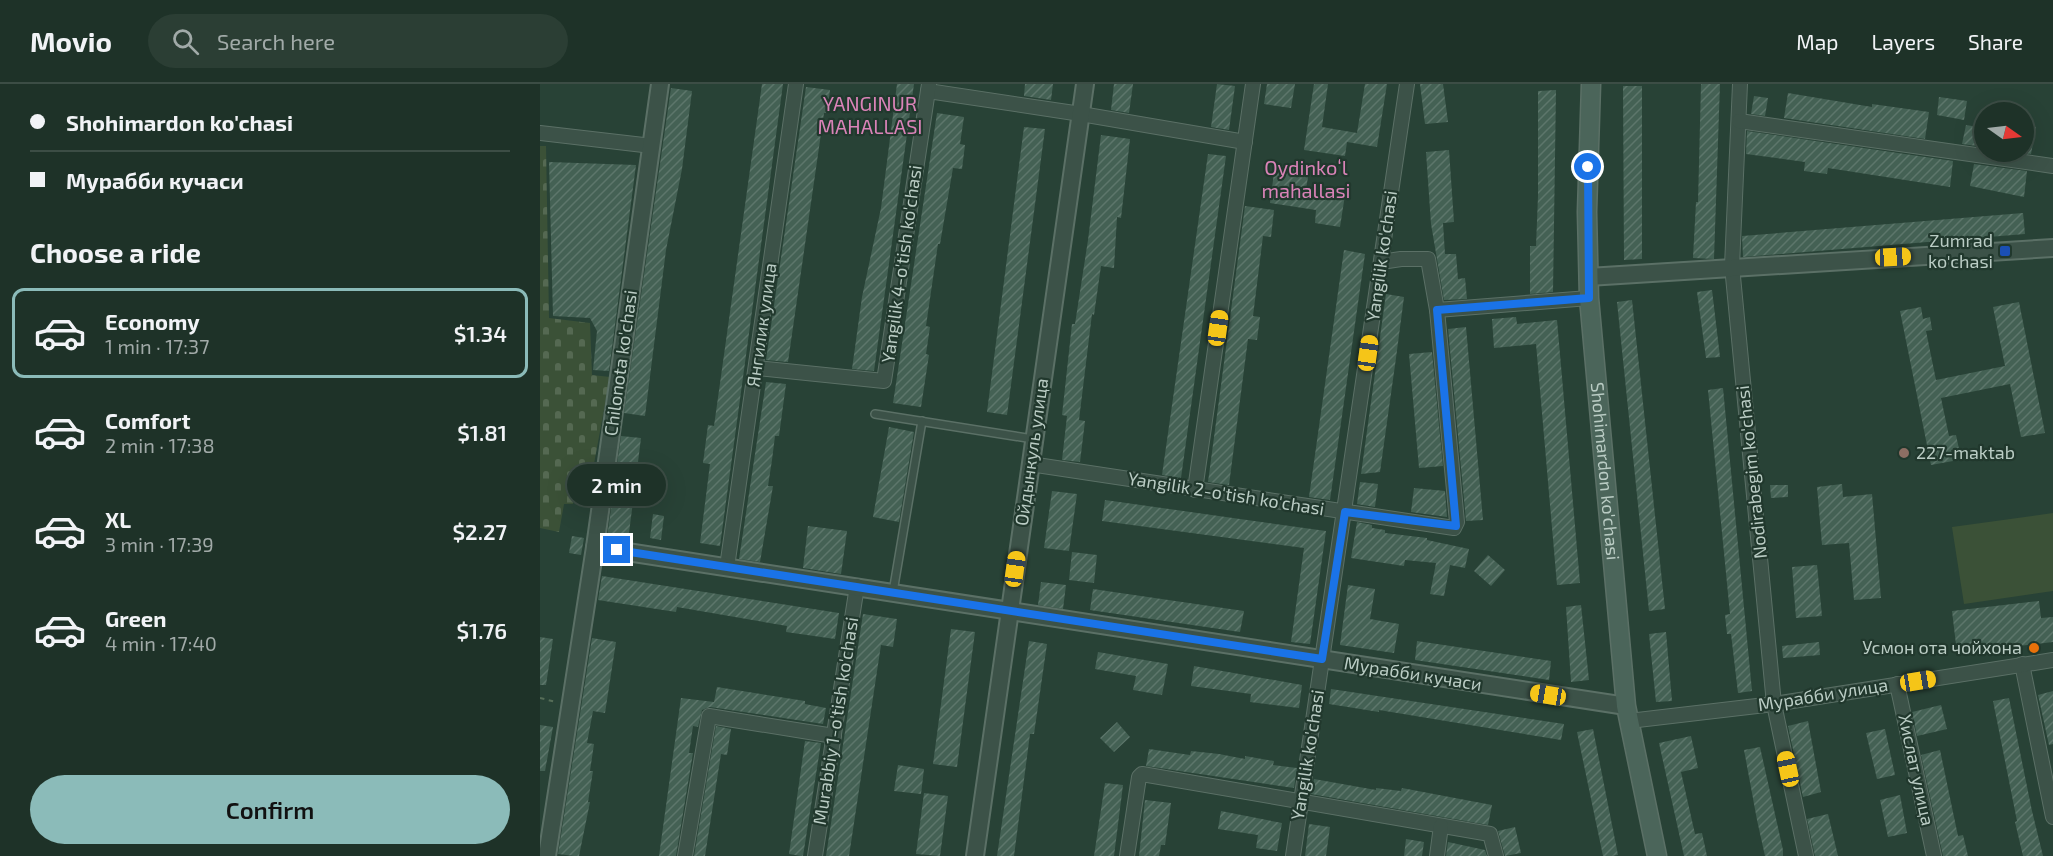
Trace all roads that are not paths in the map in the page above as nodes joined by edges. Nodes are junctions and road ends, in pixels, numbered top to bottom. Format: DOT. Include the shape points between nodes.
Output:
graph roads {
  1 [pos="660,84"];
  2 [pos="796,84"];
  3 [pos="1085,84"];
  4 [pos="1253,84"];
  5 [pos="1407,84"];
  6 [pos="1591,84"];
  7 [pos="1740,84"];
  8 [pos="928,88"];
  9 [pos="1081,114"];
  10 [pos="1739,121"];
  11 [pos="540,133"];
  12 [pos="1245,142"];
  13 [pos="652,146"];
  14 [pos="2053,166"];
  15 [pos="2053,248"];
  16 [pos="1381,262"];
  17 [pos="1732,266"];
  18 [pos="1588,277"];
  19 [pos="1589,298"];
  20 [pos="1437,310"];
  21 [pos="757,368"];
  22 [pos="875,414"];
  23 [pos="922,421"];
  24 [pos="1033,439"];
  25 [pos="1030,464"];
  26 [pos="1195,490"];
  27 [pos="1345,512"];
  28 [pos="595,547"];
  29 [pos="727,567"];
  30 [pos="857,586"];
  31 [pos="893,592"];
  32 [pos="1009,611"];
  33 [pos="1322,659"];
  34 [pos="2053,660"];
  35 [pos="2022,664"];
  36 [pos="1898,684"];
  37 [pos="1774,704"];
  38 [pos="1627,714"];
  39 [pos="834,736"];
  40 [pos="1301,802"];
  41 [pos="2053,817"];
  42 [pos="1441,826"];
  43 [pos="548,856"];
  44 [pos="685,856"];
  45 [pos="815,856"];
  46 [pos="975,856"];
  47 [pos="1127,856"];
  48 [pos="1293,856"];
  49 [pos="1437,856"];
  50 [pos="1496,856"];
  51 [pos="1657,856"];
  52 [pos="1806,856"];
  53 [pos="1935,856"];
  1 -- 13 [label="street, Chilonota ko'chasi"];
  2 -- 21 [label="street, Янгилик улица"];
  3 -- 9 [label="street, Ойдынкуль улица"];
  4 -- 12 [label="street"];
  5 -- 16 [label="street, Yangilik ko'chasi"];
  6 -- 18 [label="main road, Shohimardon ko'chasi"];
  7 -- 10 [label="street, Nodirabegim ko'chasi"];
  8 -- 9 [label="street, Yangilik 4-o'tish ko'chasi"];
  8 -- 21 [label="street, Yangilik 4-o'tish ko'chasi" via="884,381"];
  9 -- 12 [label="street, Yangilik 4-o'tish ko'chasi"];
  9 -- 24 [label="street, Ойдынкуль улица"];
  10 -- 14 [label="street"];
  10 -- 17 [label="street, Nodirabegim ko'chasi"];
  11 -- 13 [label="street"];
  12 -- 26 [label="street"];
  13 -- 28 [label="street, Chilonota ko'chasi"];
  15 -- 17 [label="street"];
  16 -- 20 [label="street, Yangilik 2-o'tish ko'chasi" via="1428,259"];
  16 -- 27 [label="street, Yangilik ko'chasi"];
  17 -- 18 [label="street"];
  17 -- 37 [label="street, Nodirabegim ko'chasi"];
  18 -- 19 [label="main road, Shohimardon ko'chasi"];
  19 -- 20 [label="street"];
  19 -- 38 [label="main road, Shohimardon ko'chasi"];
  20 -- 27 [label="street, Yangilik 2-o'tish ko'chasi" via="1456,526"];
  21 -- 29 [label="street, Янгилик улица"];
  22 -- 23 [label="lane"];
  23 -- 24 [label="lane"];
  23 -- 31 [label="lane"];
  24 -- 25 [label="street, Ойдынкуль улица"];
  25 -- 26 [label="street, Yangilik 2-o'tish ko'chasi"];
  25 -- 32 [label="street, Ойдынкуль улица"];
  26 -- 27 [label="street, Yangilik 2-o'tish ko'chasi"];
  27 -- 33 [label="street, Yangilik ko'chasi"];
  28 -- 29 [label="street, Мурабби кучаси"];
  28 -- 43 [label="street, Chilonota ko'chasi"];
  29 -- 30 [label="street, Мурабби кучаси"];
  30 -- 31 [label="street, Мурабби кучаси"];
  30 -- 39 [label="street, Murabbiy 1-o'tish ko'chasi"];
  31 -- 32 [label="street, Мурабби кучаси"];
  32 -- 33 [label="street, Мурабби кучаси"];
  32 -- 46 [label="street, Ойдынкуль улица"];
  33 -- 38 [label="street, Мурабби кучаси"];
  33 -- 40 [label="street, Yangilik ko'chasi"];
  34 -- 35 [label="street, Мурабби улица"];
  35 -- 36 [label="street, Мурабби улица"];
  35 -- 41 [label="street"];
  36 -- 37 [label="street, Мурабби улица"];
  36 -- 53 [label="street, Хислат улица"];
  37 -- 38 [label="street, Мурабби улица"];
  37 -- 52 [label="street, Nodirabegim ko'chasi"];
  38 -- 51 [label="main road, Shohimardon ko'chasi"];
  39 -- 44 [label="street" via="708,716"];
  39 -- 45 [label="street, Murabbiy 1-o'tish ko'chasi"];
  40 -- 42 [label="street"];
  40 -- 47 [label="street" via="1140,774"];
  40 -- 48 [label="street, Yangilik ko'chasi"];
  42 -- 49 [label="street"];
  42 -- 50 [label="street" via="1490,834"];
}
